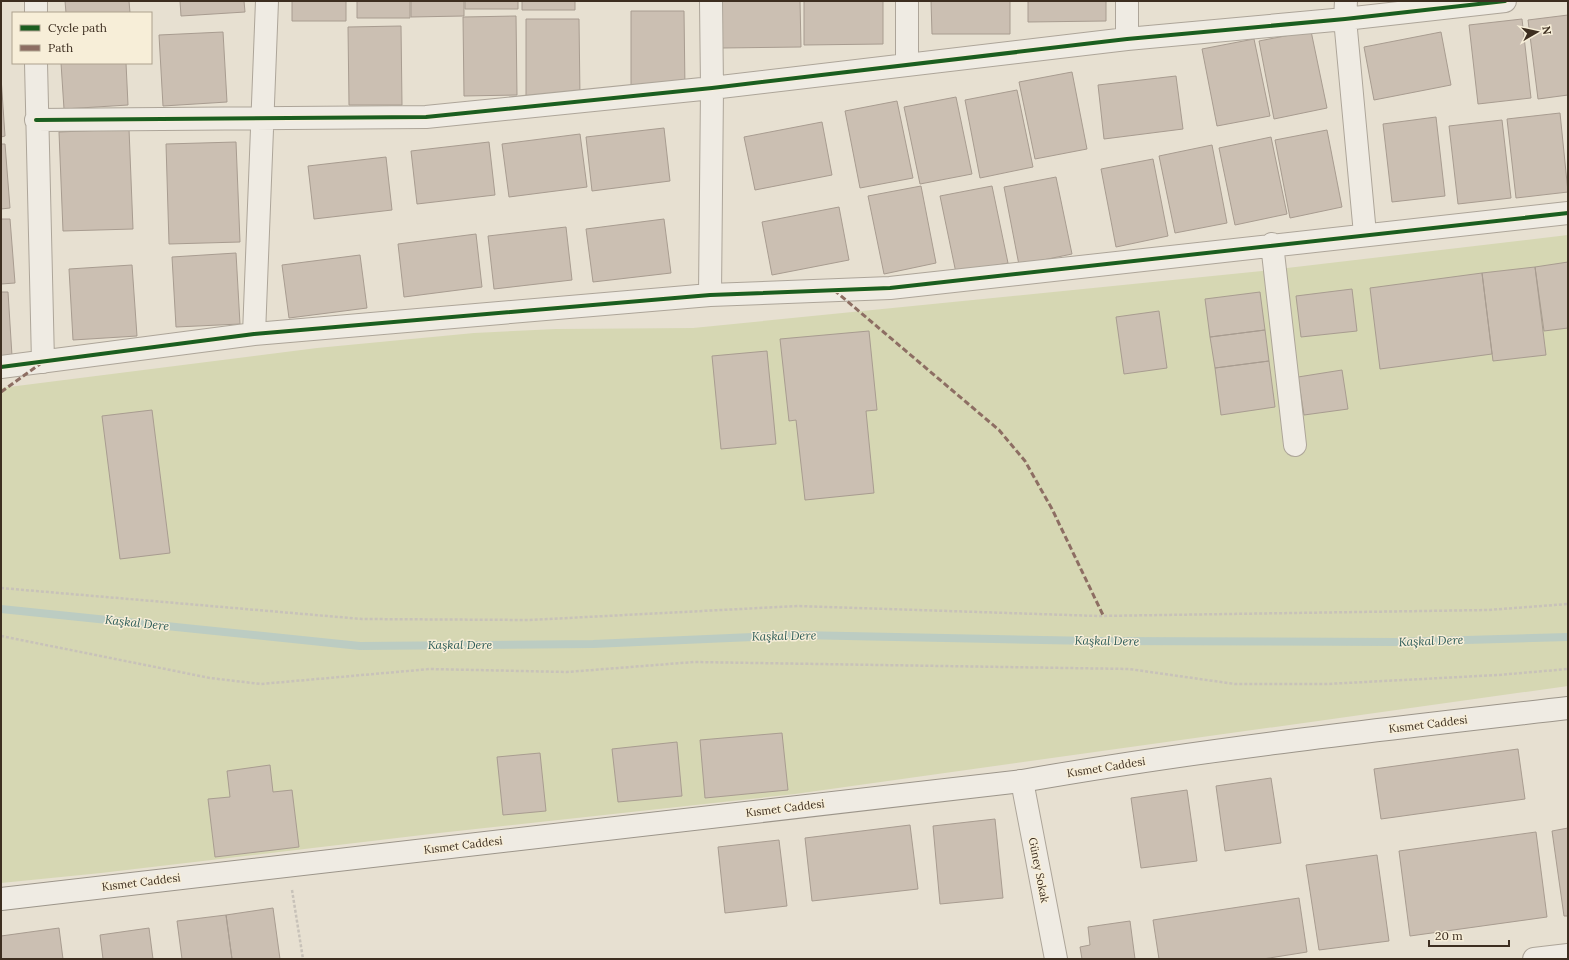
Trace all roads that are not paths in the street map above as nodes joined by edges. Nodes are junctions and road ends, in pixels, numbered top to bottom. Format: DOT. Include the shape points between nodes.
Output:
graph roads {
  1 [pos="36,1"];
  2 [pos="267,1"];
  3 [pos="711,1"];
  4 [pos="907,1"];
  5 [pos="1128,1"];
  6 [pos="1505,1"];
  7 [pos="1345,10"];
  8 [pos="36,12"];
  9 [pos="1127,39"];
  10 [pos="36,64"];
  11 [pos="907,65"];
  12 [pos="712,88"];
  13 [pos="263,119"];
  14 [pos="36,120"];
  15 [pos="1568,213"];
  16 [pos="1365,234"];
  17 [pos="1272,244"];
  18 [pos="710,295"];
  19 [pos="254,334"];
  20 [pos="43,362"];
  21 [pos="1,367"];
  22 [pos="1295,445"];
  23 [pos="1568,708"];
  24 [pos="1022,781"];
  25 [pos="1,898"];
  26 [pos="1568,955"];
  27 [pos="1056,959"];
  28 [pos="1535,959"];
  1 -- 8 [label="street"];
  2 -- 13 [label="street"];
  3 -- 12 [label="street"];
  4 -- 11 [label="street"];
  5 -- 9 [label="street"];
  6 -- 7 [label="street"];
  7 -- 9 [label="street"];
  7 -- 16 [label="street"];
  9 -- 11 [label="street"];
  10 -- 14 [label="street"];
  11 -- 12 [label="street"];
  12 -- 13 [label="street" via="426,117"];
  12 -- 18 [label="street"];
  13 -- 14 [label="street"];
  13 -- 19 [label="street"];
  14 -- 20 [label="street"];
  15 -- 16 [label="street"];
  16 -- 17 [label="street"];
  17 -- 18 [label="street" via="890,288"];
  17 -- 22 [label="street"];
  18 -- 19 [label="street"];
  19 -- 20 [label="street"];
  20 -- 21 [label="street"];
  23 -- 24 [label="street, Kısmet Caddesi" via="1098,767"];
  24 -- 25 [label="street, Kısmet Caddesi"];
  24 -- 27 [label="street, Güney Sokak"];
  26 -- 28 [label="street"];
}
